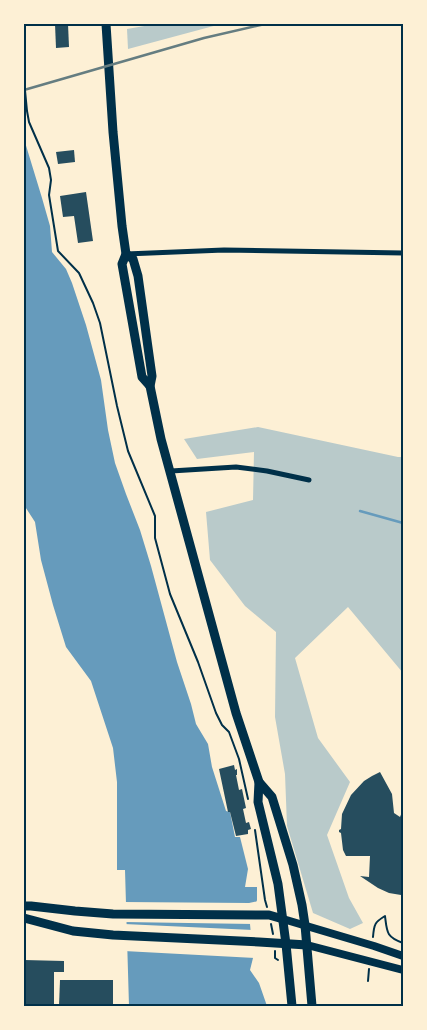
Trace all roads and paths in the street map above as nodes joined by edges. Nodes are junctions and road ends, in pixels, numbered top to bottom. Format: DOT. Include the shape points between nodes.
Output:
graph roads {
  1 [pos="106,24"];
  2 [pos="24,80"];
  3 [pos="403,252"];
  4 [pos="126,254"];
  5 [pos="150,386"];
  6 [pos="170,471"];
  7 [pos="309,480"];
  8 [pos="260,782"];
  9 [pos="248,800"];
  10 [pos="254,828"];
  11 [pos="265,901"];
  12 [pos="24,906"];
  13 [pos="24,918"];
  14 [pos="283,919"];
  15 [pos="379,920"];
  16 [pos="271,924"];
  17 [pos="305,925"];
  18 [pos="272,929"];
  19 [pos="403,942"];
  20 [pos="286,944"];
  21 [pos="307,946"];
  22 [pos="403,956"];
  23 [pos="403,970"];
  24 [pos="292,1006"];
  25 [pos="312,1006"];
  1 -- 4 [label="main road" via="112,132"];
  2 -- 9 [label="path" via="29,122 49,168 49,196 58,251 79,274 100,323 128,450 155,516 155,538 170,594 216,713 229,732"];
  3 -- 4 [label="street" via="224,250"];
  4 -- 5 [label="main road" via="133,259 138,276 152,376"];
  4 -- 5 [label="main road" via="122,264 126,294 142,377"];
  5 -- 6 [label="main road"];
  6 -- 7 [label="street" via="236,467"];
  6 -- 8 [label="main road" via="236,713"];
  8 -- 14 [label="main road" via="258,802"];
  8 -- 17 [label="main road" via="272,797 293,865"];
  10 -- 11 [label="path"];
  12 -- 14 [label="main road" via="92,913 260,915"];
  13 -- 20 [label="main road" via="73,931 113,935"];
  14 -- 17 [label="main road"];
  14 -- 20 [label="main road"];
  15 -- 19 [label="path" via="386,916 390,937"];
  16 -- 18 [label="path"];
  17 -- 21 [label="main road"];
  17 -- 22 [label="main road"];
  20 -- 21 [label="main road"];
  20 -- 24 [label="main road"];
  21 -- 23 [label="main road"];
  21 -- 25 [label="main road"];
}
